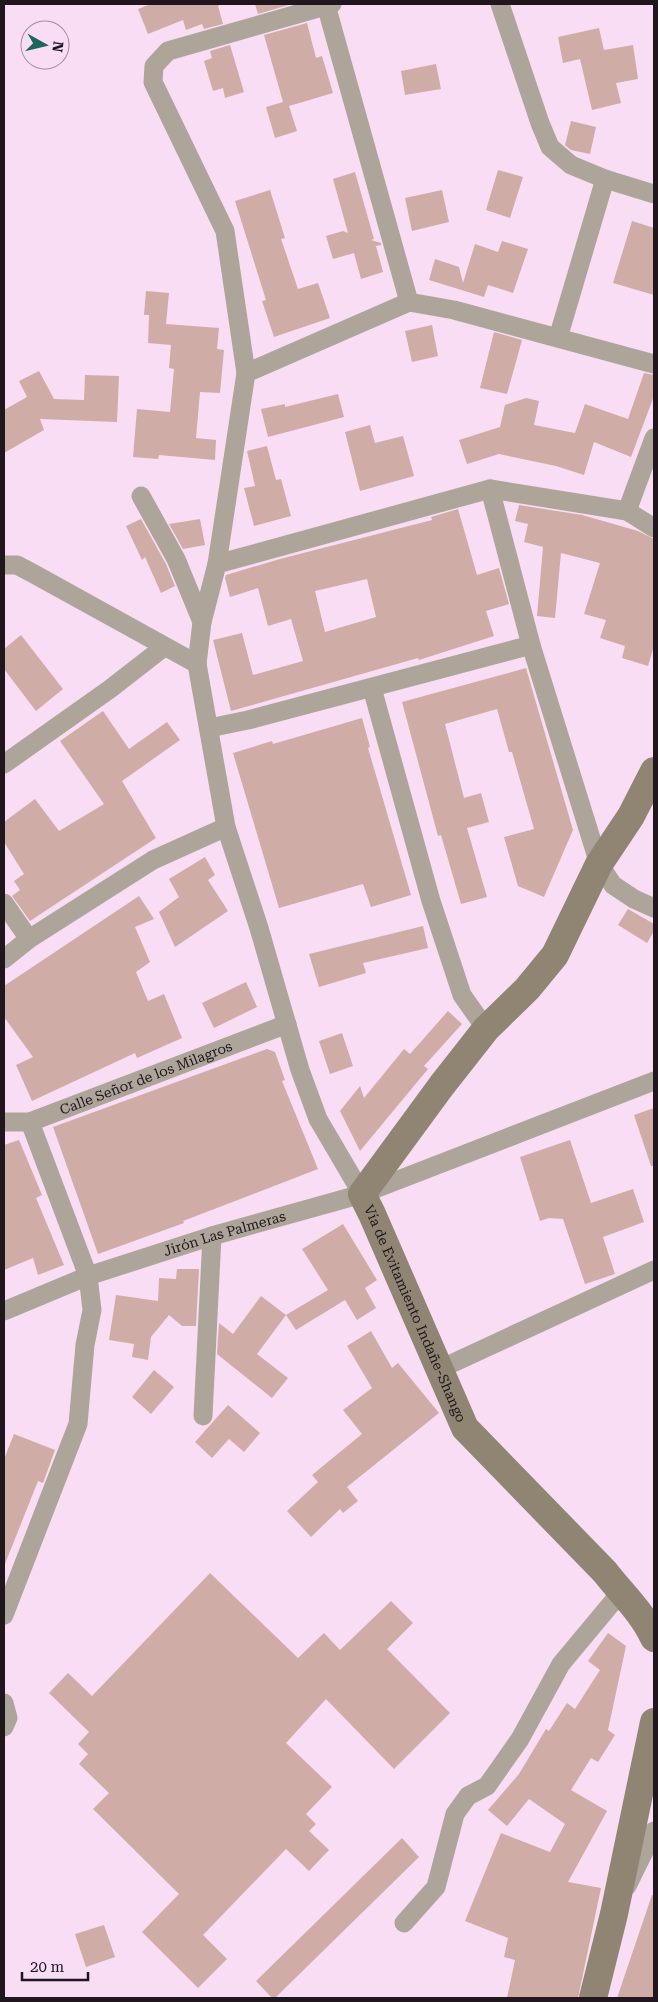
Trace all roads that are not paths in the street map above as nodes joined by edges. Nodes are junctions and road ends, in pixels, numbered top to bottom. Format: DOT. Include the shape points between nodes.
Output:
graph roads {
  1 [pos="329,4"];
  2 [pos="500,4"];
  3 [pos="605,179"];
  4 [pos="654,194"];
  5 [pos="408,302"];
  6 [pos="558,338"];
  7 [pos="654,364"];
  8 [pos="246,373"];
  9 [pos="654,438"];
  10 [pos="490,489"];
  11 [pos="141,496"];
  12 [pos="627,512"];
  13 [pos="654,528"];
  14 [pos="217,564"];
  15 [pos="4,565"];
  16 [pos="202,622"];
  17 [pos="531,645"];
  18 [pos="164,646"];
  19 [pos="196,664"];
  20 [pos="372,688"];
  21 [pos="209,728"];
  22 [pos="4,764"];
  23 [pos="654,771"];
  24 [pos="226,827"];
  25 [pos="599,864"];
  26 [pos="4,903"];
  27 [pos="654,908"];
  28 [pos="30,939"];
  29 [pos="4,959"];
  30 [pos="287,1024"];
  31 [pos="486,1029"];
  32 [pos="654,1082"];
  33 [pos="4,1122"];
  34 [pos="30,1122"];
  35 [pos="362,1194"];
  36 [pos="212,1236"];
  37 [pos="654,1270"];
  38 [pos="88,1276"];
  39 [pos="4,1311"];
  40 [pos="440,1369"];
  41 [pos="204,1416"];
  42 [pos="621,1592"];
  43 [pos="4,1615"];
  44 [pos="654,1638"];
  45 [pos="4,1703"];
  46 [pos="654,1722"];
  47 [pos="4,1727"];
  48 [pos="654,1831"];
  49 [pos="614,1914"];
  50 [pos="404,1923"];
  51 [pos="593,1998"];
  1 -- 5 [label="street"];
  1 -- 8 [label="street" via="168,51 154,66 153,82 225,231"];
  2 -- 3 [label="street" via="550,147 571,165"];
  3 -- 4 [label="street"];
  3 -- 6 [label="street"];
  5 -- 6 [label="street" via="454,310"];
  5 -- 8 [label="street"];
  6 -- 7 [label="street"];
  8 -- 14 [label="street"];
  9 -- 12 [label="street"];
  10 -- 12 [label="street"];
  10 -- 14 [label="street"];
  10 -- 17 [label="street"];
  11 -- 16 [label="street" via="176,559"];
  12 -- 13 [label="street"];
  14 -- 16 [label="street"];
  15 -- 18 [label="street" via="17,566 34,574"];
  16 -- 19 [label="street"];
  17 -- 20 [label="street"];
  17 -- 25 [label="street"];
  18 -- 19 [label="street"];
  18 -- 22 [label="street" via="110,689"];
  19 -- 21 [label="street"];
  20 -- 21 [label="street"];
  20 -- 31 [label="street" via="431,901 462,995"];
  21 -- 24 [label="street"];
  23 -- 25 [label="main road, Vía de Evitamiento Indañe-Shango" via="631,816"];
  24 -- 28 [label="street" via="153,860"];
  24 -- 30 [label="street"];
  25 -- 27 [label="street" via="613,885"];
  25 -- 31 [label="main road, Vía de Evitamiento Indañe-Shango" via="555,955 527,989"];
  26 -- 28 [label="street"];
  28 -- 29 [label="street"];
  30 -- 34 [label="street, Calle Señor de los Milagros"];
  30 -- 35 [label="street" via="318,1119"];
  31 -- 35 [label="main road, Vía de Evitamiento Indañe-Shango"];
  32 -- 35 [label="street, Jirón Las Palmeras"];
  33 -- 34 [label="street, Calle Señor de los Milagros"];
  34 -- 38 [label="street"];
  35 -- 36 [label="street, Jirón Las Palmeras"];
  35 -- 40 [label="main road, Vía de Evitamiento Indañe-Shango"];
  36 -- 38 [label="street, Jirón Las Palmeras"];
  36 -- 41 [label="street"];
  37 -- 40 [label="street"];
  38 -- 39 [label="street, Jirón Las Palmeras"];
  38 -- 43 [label="street" via="92,1310 84,1345 78,1424"];
  40 -- 42 [label="main road, Vía de Evitamiento Indañe-Shango" via="465,1428 568,1532"];
  42 -- 44 [label="main road, Vía de Evitamiento Indañe-Shango" via="645,1619"];
  42 -- 50 [label="street" via="561,1664 520,1739 487,1786 468,1796 454,1814 436,1887"];
  45 -- 47 [label="street" via="8,1718"];
  46 -- 49 [label="main road"];
  48 -- 49 [label="street"];
  49 -- 51 [label="main road"];
}
